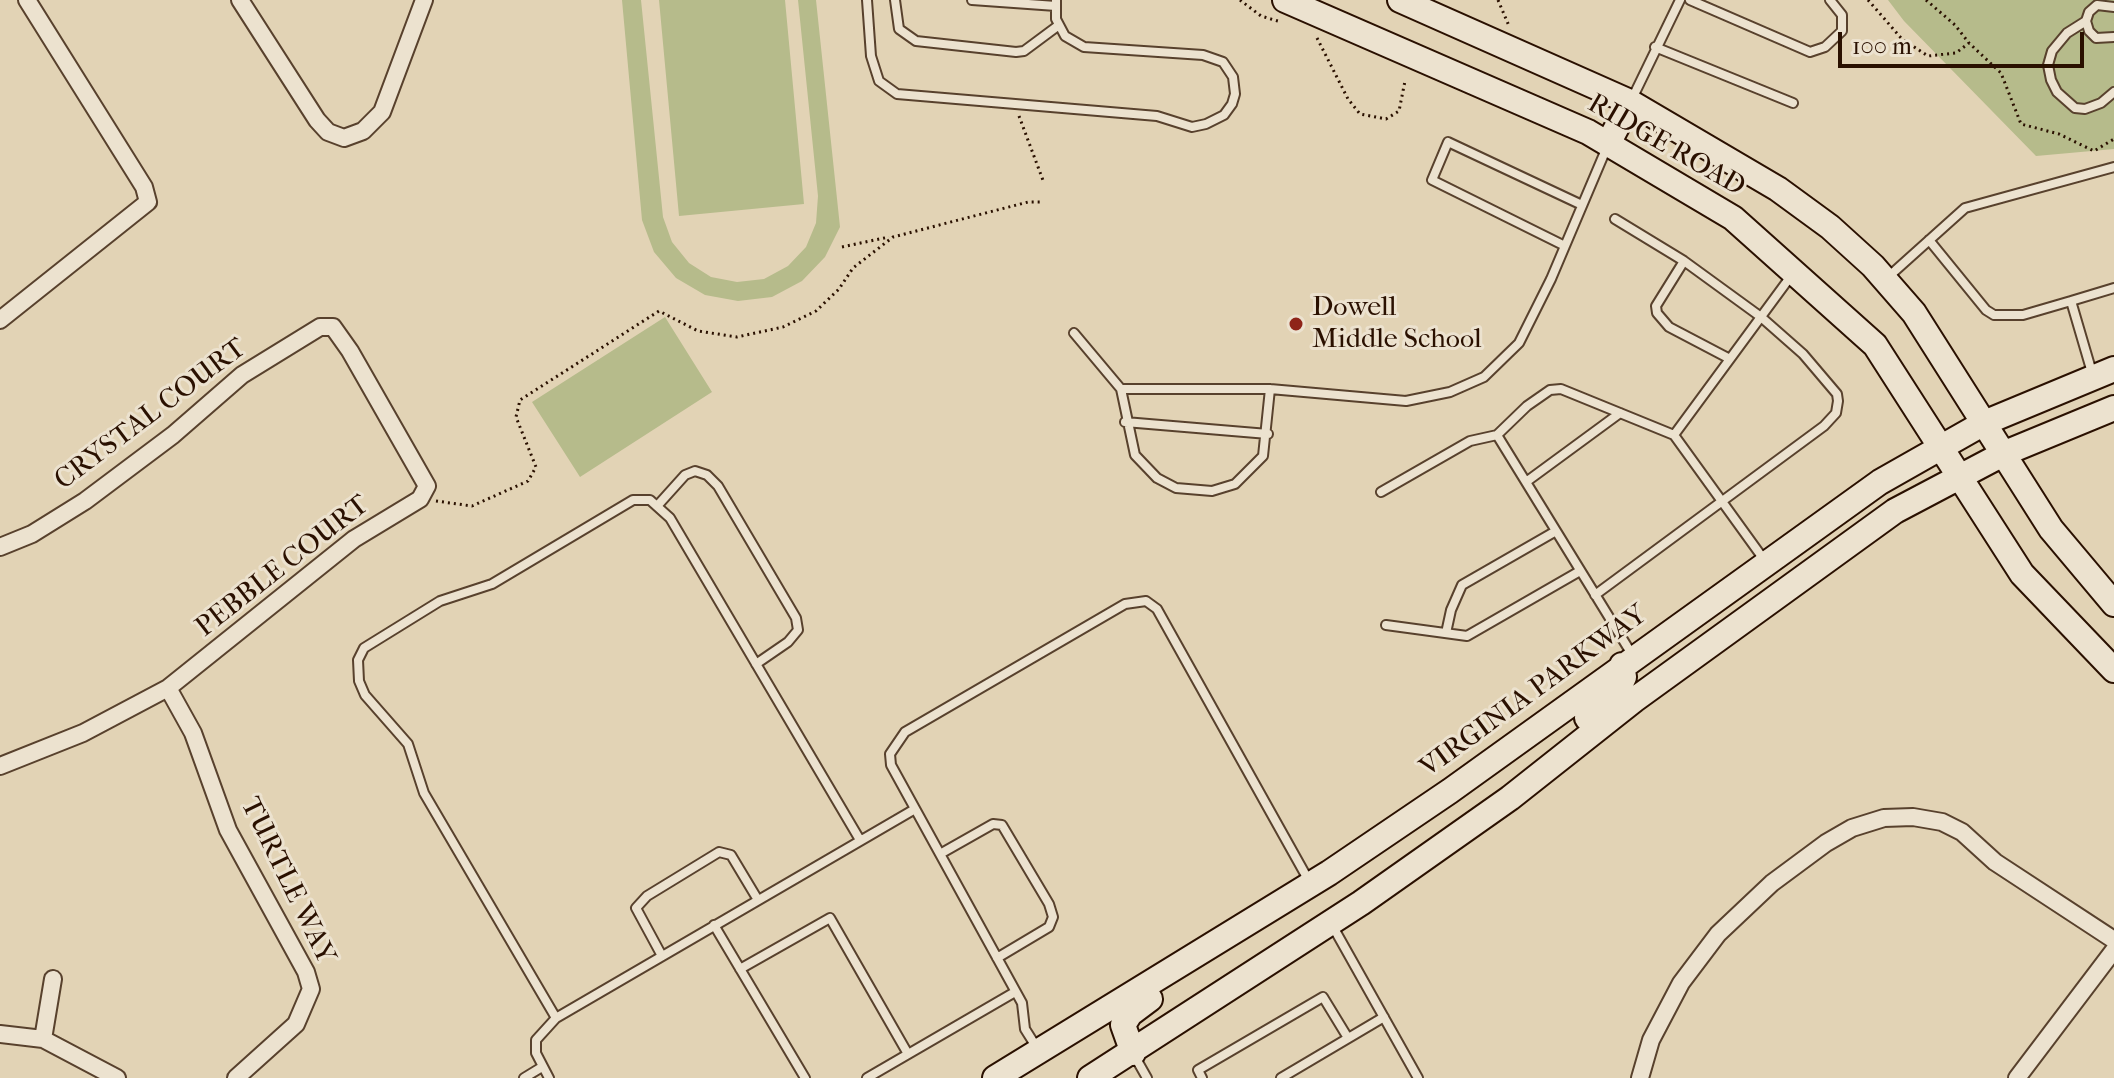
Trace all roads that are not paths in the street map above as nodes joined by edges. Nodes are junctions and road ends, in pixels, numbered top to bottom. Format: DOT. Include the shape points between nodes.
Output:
graph roads {
  1 [pos="27,0"];
  2 [pos="240,0"];
  3 [pos="424,0"];
  4 [pos="867,0"];
  5 [pos="895,0"];
  6 [pos="972,0"];
  7 [pos="1400,0"];
  8 [pos="1680,0"];
  9 [pos="1690,0"];
  10 [pos="1830,0"];
  11 [pos="1056,3"];
  12 [pos="2114,7"];
  13 [pos="1286,12"];
  14 [pos="2086,21"];
  15 [pos="1059,25"];
  16 [pos="2114,37"];
  17 [pos="1655,47"];
  18 [pos="2114,92"];
  19 [pos="1630,102"];
  20 [pos="1793,103"];
  21 [pos="1609,142"];
  22 [pos="2114,167"];
  23 [pos="1582,205"];
  24 [pos="1615,219"];
  25 [pos="1929,240"];
  26 [pos="1565,246"];
  27 [pos="1684,261"];
  28 [pos="1794,272"];
  29 [pos="1885,280"];
  30 [pos="2114,288"];
  31 [pos="2071,301"];
  32 [pos="1761,317"];
  33 [pos="0,320"];
  34 [pos="333,327"];
  35 [pos="1074,333"];
  36 [pos="1730,359"];
  37 [pos="2103,372"];
  38 [pos="1121,389"];
  39 [pos="1270,389"];
  40 [pos="2114,408"];
  41 [pos="1620,413"];
  42 [pos="1125,422"];
  43 [pos="1984,423"];
  44 [pos="1268,434"];
  45 [pos="1497,435"];
  46 [pos="1674,435"];
  47 [pos="1941,446"];
  48 [pos="2005,453"];
  49 [pos="1958,475"];
  50 [pos="1526,482"];
  51 [pos="1381,492"];
  52 [pos="1721,499"];
  53 [pos="658,505"];
  54 [pos="1556,531"];
  55 [pos="0,547"];
  56 [pos="1766,561"];
  57 [pos="1580,571"];
  58 [pos="1595,595"];
  59 [pos="2114,604"];
  60 [pos="1386,625"];
  61 [pos="1446,633"];
  62 [pos="1628,661"];
  63 [pos="756,664"];
  64 [pos="2114,670"];
  65 [pos="168,688"];
  66 [pos="0,766"];
  67 [pos="1510,798"];
  68 [pos="915,809"];
  69 [pos="860,840"];
  70 [pos="940,854"];
  71 [pos="1311,885"];
  72 [pos="758,900"];
  73 [pos="1332,924"];
  74 [pos="714,925"];
  75 [pos="2114,940"];
  76 [pos="1211,947"];
  77 [pos="2114,950"];
  78 [pos="662,956"];
  79 [pos="997,958"];
  80 [pos="740,969"];
  81 [pos="53,979"];
  82 [pos="1015,992"];
  83 [pos="1384,1017"];
  84 [pos="556,1018"];
  85 [pos="0,1034"];
  86 [pos="1348,1038"];
  87 [pos="43,1039"];
  88 [pos="1039,1052"];
  89 [pos="1133,1053"];
  90 [pos="908,1054"];
  91 [pos="542,1067"];
  92 [pos="801,1077"];
  93 [pos="117,1078"];
  94 [pos="236,1078"];
  95 [pos="524,1078"];
  96 [pos="549,1078"];
  97 [pos="867,1078"];
  98 [pos="995,1078"];
  99 [pos="1090,1078"];
  100 [pos="1147,1078"];
  101 [pos="1202,1078"];
  102 [pos="1281,1078"];
  103 [pos="1418,1078"];
  104 [pos="1640,1078"];
  105 [pos="2017,1078"];
  1 -- 33 [label="street" via="144,187 148,202"];
  2 -- 3 [label="street" via="317,120 336,137 353,136 382,112"];
  4 -- 15 [label="lane" via="871,56 879,81 897,94 1157,116 1192,127 1224,115 1232,104 1233,77 1223,62 1191,53 1084,47 1065,36"];
  5 -- 15 [label="lane" via="899,29 916,41 1016,52"];
  6 -- 11 [label="lane"];
  7 -- 19 [label="main road, RIDGE ROAD"];
  8 -- 17 [label="lane"];
  9 -- 10 [label="lane" via="1810,52 1825,47 1842,31 1842,15"];
  11 -- 15 [label="lane"];
  12 -- 14 [label="lane" via="2097,5"];
  13 -- 21 [label="main road, RIDGE ROAD"];
  14 -- 16 [label="lane" via="2096,38"];
  14 -- 18 [label="lane" via="2052,51 2051,80 2075,108 2101,103"];
  17 -- 19 [label="lane"];
  17 -- 20 [label="lane"];
  19 -- 21 [label="main road"];
  19 -- 29 [label="main road, RIDGE ROAD" via="1778,189 1830,227"];
  21 -- 23 [label="lane"];
  21 -- 28 [label="main road, RIDGE ROAD" via="1733,218"];
  22 -- 25 [label="lane" via="1965,208"];
  23 -- 26 [label="lane"];
  23 -- 26 [label="lane" via="1448,142 1432,180"];
  24 -- 27 [label="lane"];
  25 -- 29 [label="lane"];
  25 -- 31 [label="lane" via="1994,315 2023,315"];
  26 -- 39 [label="lane" via="1519,343 1484,377 1450,392 1406,401"];
  27 -- 32 [label="lane"];
  27 -- 36 [label="lane" via="1656,306 1657,313 1669,327"];
  28 -- 32 [label="lane"];
  28 -- 47 [label="main road, RIDGE ROAD" via="1875,345"];
  29 -- 43 [label="main road, RIDGE ROAD" via="1922,325"];
  30 -- 31 [label="lane"];
  31 -- 37 [label="lane"];
  32 -- 36 [label="lane"];
  32 -- 52 [label="lane" via="1829,383 1837,394 1836,413"];
  34 -- 55 [label="street, CRYSTAL COURT" via="311,332 242,375 107,486 32,534"];
  34 -- 65 [label="street, PEBBLE COURT" via="427,486 420,499 354,539"];
  35 -- 38 [label="lane"];
  36 -- 46 [label="lane"];
  37 -- 43 [label="main road, VIRGINIA PARKWAY"];
  38 -- 39 [label="lane"];
  38 -- 42 [label="lane"];
  39 -- 44 [label="lane"];
  40 -- 48 [label="main road"];
  41 -- 45 [label="lane" via="1561,389 1550,390"];
  41 -- 46 [label="lane"];
  41 -- 50 [label="lane"];
  42 -- 44 [label="lane"];
  42 -- 44 [label="lane" via="1135,455 1157,478 1176,488 1204,491 1244,479 1263,456"];
  43 -- 47 [label="main road, VIRGINIA PARKWAY"];
  43 -- 48 [label="main road, RIDGE ROAD"];
  45 -- 50 [label="lane"];
  45 -- 51 [label="lane" via="1470,441"];
  46 -- 52 [label="lane"];
  47 -- 49 [label="main road, RIDGE ROAD"];
  47 -- 56 [label="main road, VIRGINIA PARKWAY"];
  48 -- 49 [label="main road"];
  48 -- 59 [label="main road, RIDGE ROAD" via="2051,529"];
  49 -- 64 [label="main road, RIDGE ROAD" via="2022,574"];
  49 -- 67 [label="main road" via="1870,529 1634,700"];
  50 -- 54 [label="lane"];
  52 -- 56 [label="lane"];
  52 -- 58 [label="lane"];
  53 -- 63 [label="lane"];
  53 -- 63 [label="lane" via="695,471 718,486 796,618 798,630 788,642"];
  53 -- 84 [label="lane" via="633,500 501,579 440,601 369,644 358,660 365,695 408,744 424,793"];
  54 -- 57 [label="lane"];
  54 -- 61 [label="lane" via="1462,585"];
  56 -- 62 [label="main road, VIRGINIA PARKWAY"];
  57 -- 58 [label="lane"];
  57 -- 61 [label="lane" via="1472,635"];
  58 -- 62 [label="lane"];
  60 -- 61 [label="lane"];
  62 -- 67 [label="main road" via="1618,690 1515,777"];
  62 -- 71 [label="main road, VIRGINIA PARKWAY"];
  63 -- 69 [label="lane"];
  65 -- 66 [label="street, PEBBLE COURT" via="83,733"];
  65 -- 94 [label="street, TURTLE WAY" via="193,733 228,830 311,989 296,1024"];
  67 -- 73 [label="main road"];
  68 -- 69 [label="lane"];
  68 -- 70 [label="lane"];
  68 -- 71 [label="lane" via="890,760 896,740 1125,604 1146,601 1157,609"];
  69 -- 72 [label="lane"];
  70 -- 79 [label="lane"];
  70 -- 79 [label="lane" via="993,824 1002,825 1049,904 1049,927"];
  71 -- 76 [label="main road, VIRGINIA PARKWAY"];
  72 -- 74 [label="lane"];
  72 -- 78 [label="lane" via="731,855 719,852 636,908"];
  73 -- 83 [label="lane"];
  73 -- 89 [label="main road"];
  74 -- 78 [label="lane"];
  74 -- 80 [label="lane"];
  75 -- 104 [label="street" via="1995,862 1962,832 1942,822 1884,818 1826,843 1772,883 1718,934 1681,983 1651,1040"];
  76 -- 88 [label="main road, VIRGINIA PARKWAY"];
  76 -- 89 [label="main road" via="1198,968 1130,1014 1123,1025"];
  77 -- 105 [label="street"];
  78 -- 84 [label="lane"];
  79 -- 82 [label="lane"];
  80 -- 90 [label="lane" via="830,918"];
  80 -- 92 [label="lane"];
  81 -- 87 [label="street"];
  82 -- 88 [label="lane" via="1025,1029"];
  82 -- 90 [label="lane"];
  83 -- 86 [label="lane"];
  83 -- 103 [label="lane"];
  84 -- 91 [label="lane" via="536,1040"];
  85 -- 87 [label="street"];
  86 -- 101 [label="lane" via="1323,997 1198,1070"];
  86 -- 102 [label="lane"];
  87 -- 93 [label="street"];
  88 -- 98 [label="main road, VIRGINIA PARKWAY"];
  89 -- 99 [label="main road"];
  89 -- 100 [label="lane"];
  90 -- 97 [label="lane"];
  91 -- 95 [label="lane"];
  91 -- 96 [label="lane"];
}
